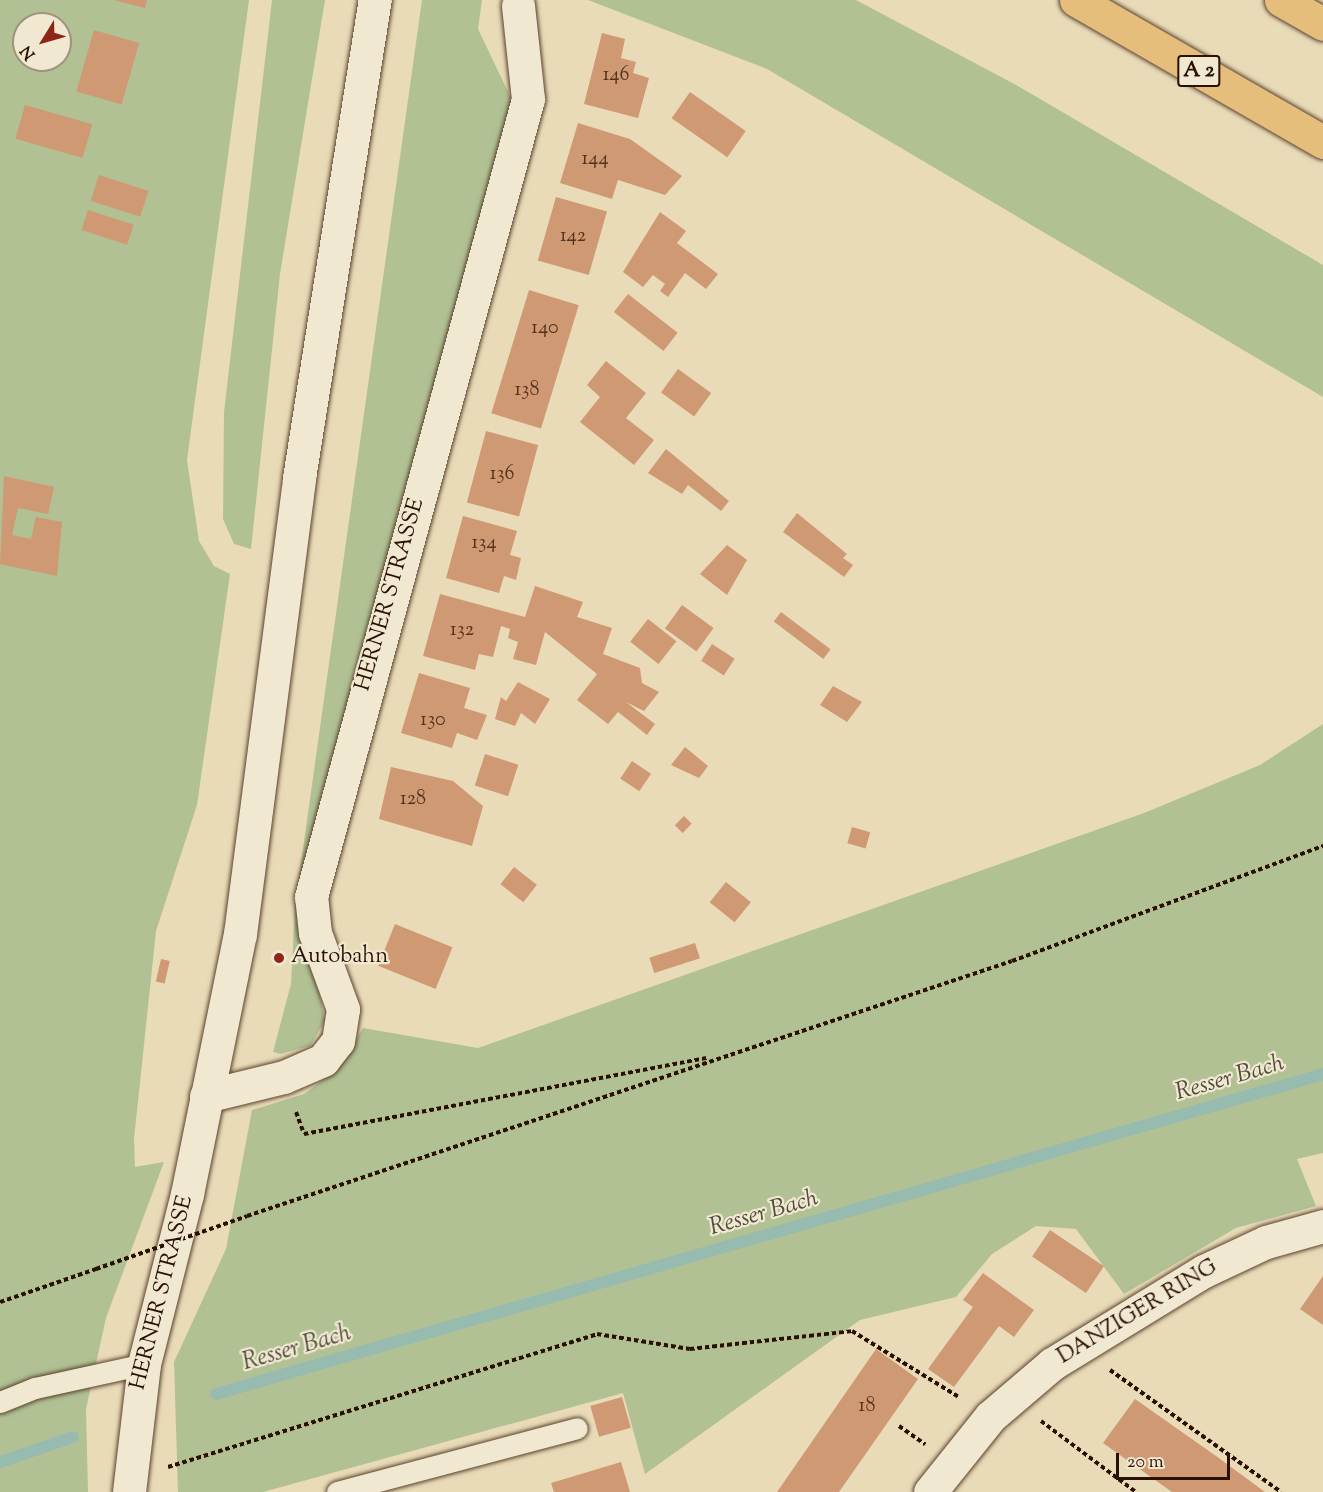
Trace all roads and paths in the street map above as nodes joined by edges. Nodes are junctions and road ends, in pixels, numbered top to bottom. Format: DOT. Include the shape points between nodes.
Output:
graph roads {
  1 [pos="375,0"];
  2 [pos="1076,0"];
  3 [pos="1281,0"];
  4 [pos="518,6"];
  5 [pos="1323,24"];
  6 [pos="1323,142"];
  7 [pos="1323,846"];
  8 [pos="723,1055"];
  9 [pos="284,1077"];
  10 [pos="206,1096"];
  11 [pos="1323,1226"];
  12 [pos="0,1302"];
  13 [pos="1078,1347"];
  14 [pos="144,1364"];
  15 [pos="1014,1396"];
  16 [pos="0,1402"];
  17 [pos="990,1417"];
  18 [pos="577,1428"];
  19 [pos="166,1458"];
  20 [pos="129,1492"];
  21 [pos="337,1492"];
  22 [pos="930,1492"];
  23 [pos="1136,1492"];
  24 [pos="1281,1492"];
  1 -- 10 [label="street, HERNER STRASSE" via="299,478 240,934"];
  2 -- 6 [label="highway, A 2"];
  3 -- 5 [label="highway"];
  4 -- 9 [label="street, HERNER STRASSE" via="528,99 311,897 315,933 343,1009 338,1041 323,1060"];
  7 -- 8 [label="path" via="1012,961"];
  8 -- 9 [label="path" via="304,1134"];
  8 -- 12 [label="path, bridge"];
  9 -- 10 [label="street, HERNER STRASSE"];
  10 -- 14 [label="street, HERNER STRASSE"];
  11 -- 13 [label="street, DANZIGER RING" via="1266,1242 1204,1271"];
  13 -- 15 [label="street, DANZIGER RING"];
  13 -- 24 [label="path"];
  14 -- 16 [label="lane" via="35,1388"];
  14 -- 20 [label="street, HERNER STRASSE"];
  15 -- 17 [label="street, DANZIGER RING"];
  15 -- 23 [label="path" via="1062,1439"];
  17 -- 19 [label="path" via="852,1331 690,1350 636,1345 597,1334 164,1469"];
  17 -- 22 [label="street, DANZIGER RING"];
  18 -- 21 [label="lane"];
}
